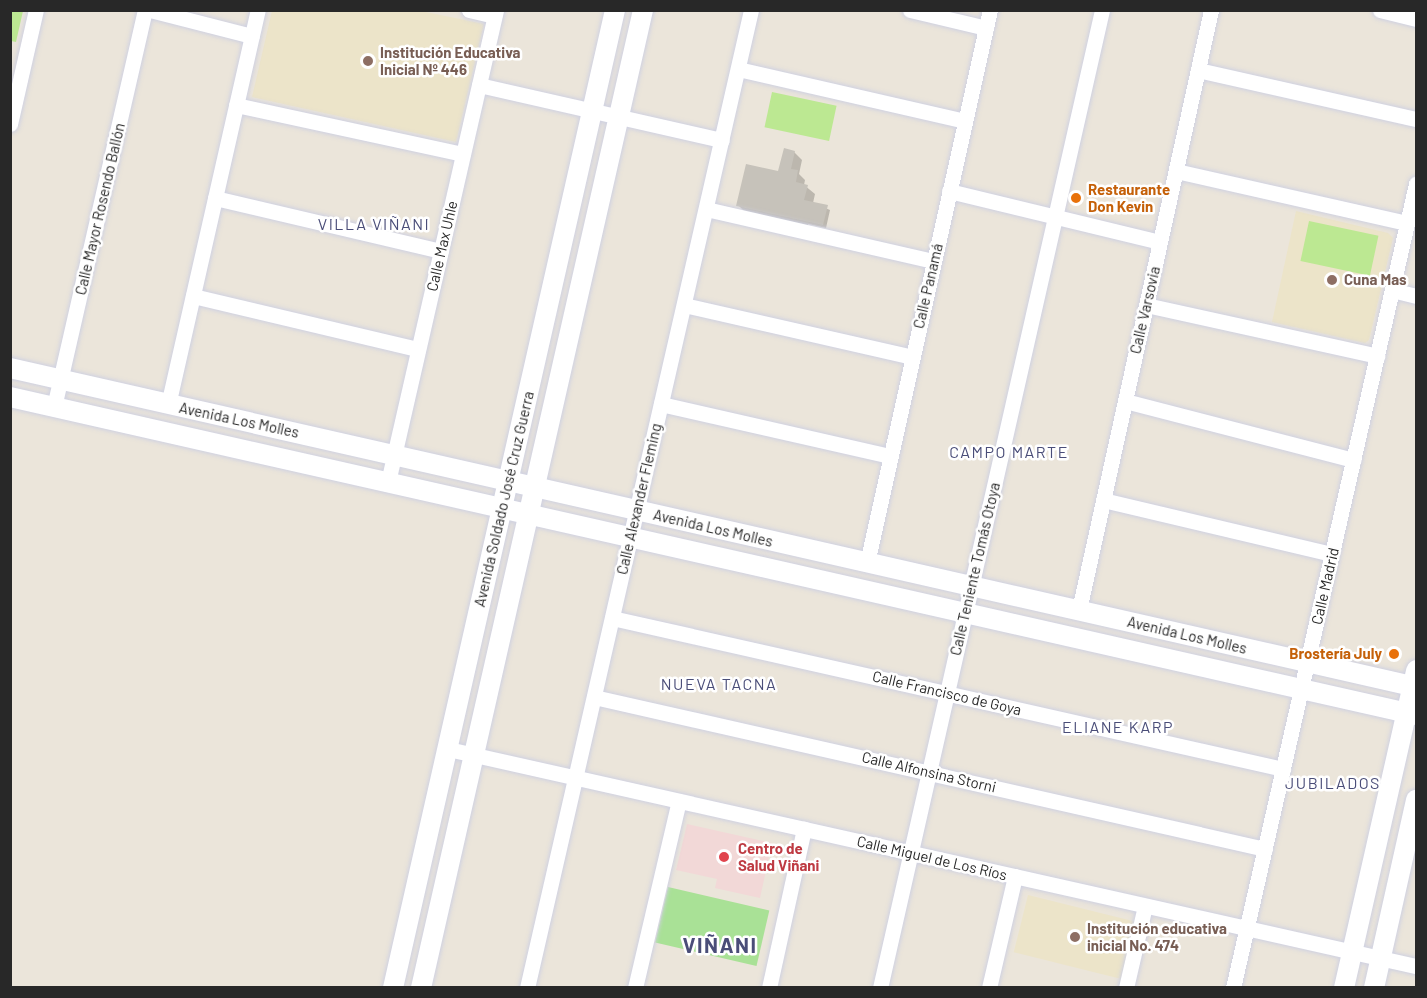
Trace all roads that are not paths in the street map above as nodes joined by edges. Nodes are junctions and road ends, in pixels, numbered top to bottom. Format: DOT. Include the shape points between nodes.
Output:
graph roads {
  1 [pos="36,10"];
  2 [pos="145,10"];
  3 [pos="150,10"];
  4 [pos="258,10"];
  5 [pos="469,10"];
  6 [pos="615,10"];
  7 [pos="643,10"];
  8 [pos="751,10"];
  9 [pos="910,10"];
  10 [pos="990,10"];
  11 [pos="1102,10"];
  12 [pos="1211,10"];
  13 [pos="1380,10"];
  14 [pos="495,14"];
  15 [pos="1416,18"];
  16 [pos="986,28"];
  17 [pos="252,36"];
  18 [pos="18,52"];
  19 [pos="738,69"];
  20 [pos="1198,70"];
  21 [pos="479,85"];
  22 [pos="236,105"];
  23 [pos="592,110"];
  24 [pos="619,117"];
  25 [pos="1416,119"];
  26 [pos="965,121"];
  27 [pos="10,124"];
  28 [pos="722,140"];
  29 [pos="463,154"];
  30 [pos="1176,171"];
  31 [pos="1416,184"];
  32 [pos="949,191"];
  33 [pos="215,198"];
  34 [pos="706,209"];
  35 [pos="1055,216"];
  36 [pos="1407,223"];
  37 [pos="1160,242"];
  38 [pos="441,250"];
  39 [pos="933,261"];
  40 [pos="1392,290"];
  41 [pos="193,296"];
  42 [pos="1416,296"];
  43 [pos="684,305"];
  44 [pos="1146,305"];
  45 [pos="418,349"];
  46 [pos="912,357"];
  47 [pos="1377,357"];
  48 [pos="10,368"];
  49 [pos="60,380"];
  50 [pos="10,397"];
  51 [pos="1125,401"];
  52 [pos="661,404"];
  53 [pos="168,405"];
  54 [pos="54,407"];
  55 [pos="394,454"];
  56 [pos="890,456"];
  57 [pos="1353,460"];
  58 [pos="508,481"];
  59 [pos="388,482"];
  60 [pos="535,487"];
  61 [pos="1103,500"];
  62 [pos="502,508"];
  63 [pos="636,510"];
  64 [pos="529,514"];
  65 [pos="630,537"];
  66 [pos="1332,554"];
  67 [pos="867,563"];
  68 [pos="972,586"];
  69 [pos="1079,610"];
  70 [pos="965,613"];
  71 [pos="612,618"];
  72 [pos="1308,662"];
  73 [pos="1415,681"];
  74 [pos="1301,689"];
  75 [pos="947,693"];
  76 [pos="594,697"];
  77 [pos="1412,714"];
  78 [pos="448,749"];
  79 [pos="474,755"];
  80 [pos="1283,769"];
  81 [pos="929,772"];
  82 [pos="575,777"];
  83 [pos="1416,800"];
  84 [pos="679,801"];
  85 [pos="804,829"];
  86 [pos="1265,849"];
  87 [pos="911,853"];
  88 [pos="1015,876"];
  89 [pos="1145,906"];
  90 [pos="1247,928"];
  91 [pos="1352,952"];
  92 [pos="1381,958"];
  93 [pos="1416,966"];
  94 [pos="393,987"];
  95 [pos="421,987"];
  96 [pos="527,987"];
  97 [pos="635,987"];
  98 [pos="769,987"];
  99 [pos="880,987"];
  100 [pos="989,987"];
  101 [pos="1126,987"];
  102 [pos="1233,987"];
  103 [pos="1344,987"];
  104 [pos="1374,987"];
  1 -- 18 [label="street"];
  2 -- 49 [label="street, Calle Mayor Rosendo Ballón"];
  3 -- 17 [label="street"];
  4 -- 17 [label="street"];
  5 -- 14 [label="street"];
  6 -- 23 [label="street, Avenida Soldado José Cruz Guerra"];
  7 -- 24 [label="street, Avenida Soldado José Cruz Guerra"];
  8 -- 19 [label="street, Calle Alexander Fleming"];
  9 -- 16 [label="street"];
  10 -- 16 [label="street, Calle Panamá"];
  11 -- 35 [label="street, Calle Teniente Tomás Otoya"];
  12 -- 20 [label="street, Calle Varsovia"];
  13 -- 15 [label="street"];
  14 -- 21 [label="street, Calle Max Uhle"];
  16 -- 26 [label="street, Calle Panamá"];
  17 -- 22 [label="street"];
  18 -- 27 [label="street"];
  19 -- 26 [label="street"];
  19 -- 28 [label="street, Calle Alexander Fleming"];
  20 -- 25 [label="street"];
  20 -- 30 [label="street, Calle Varsovia"];
  21 -- 23 [label="street"];
  21 -- 29 [label="street, Calle Max Uhle"];
  22 -- 29 [label="street"];
  22 -- 33 [label="street"];
  23 -- 24 [label="street"];
  23 -- 58 [label="street, Avenida Soldado José Cruz Guerra"];
  24 -- 28 [label="street"];
  24 -- 60 [label="street, Avenida Soldado José Cruz Guerra"];
  26 -- 32 [label="street, Calle Panamá"];
  28 -- 34 [label="street, Calle Alexander Fleming"];
  29 -- 38 [label="street, Calle Max Uhle"];
  30 -- 36 [label="street"];
  30 -- 37 [label="street, Calle Varsovia"];
  31 -- 36 [label="street, Calle Madrid"];
  32 -- 35 [label="street"];
  32 -- 39 [label="street, Calle Panamá"];
  33 -- 38 [label="street"];
  33 -- 41 [label="street"];
  34 -- 39 [label="street"];
  34 -- 43 [label="street, Calle Alexander Fleming"];
  35 -- 37 [label="street"];
  35 -- 68 [label="street, Calle Teniente Tomás Otoya"];
  36 -- 40 [label="street, Calle Madrid"];
  37 -- 44 [label="street, Calle Varsovia"];
  38 -- 45 [label="street, Calle Max Uhle"];
  39 -- 46 [label="street, Calle Panamá"];
  40 -- 42 [label="street"];
  40 -- 47 [label="street, Calle Madrid"];
  41 -- 45 [label="street"];
  41 -- 53 [label="street"];
  43 -- 46 [label="street"];
  43 -- 52 [label="street, Calle Alexander Fleming"];
  44 -- 47 [label="street"];
  44 -- 51 [label="street, Calle Varsovia"];
  45 -- 55 [label="street, Calle Max Uhle"];
  46 -- 56 [label="street, Calle Panamá"];
  47 -- 57 [label="street, Calle Madrid"];
  48 -- 49 [label="street, Avenida Los Molles"];
  49 -- 53 [label="street, Avenida Los Molles"];
  49 -- 54 [label="street, Calle Mayor Rosendo Ballón"];
  50 -- 54 [label="street, Avenida Los Molles"];
  51 -- 57 [label="street"];
  51 -- 61 [label="street, Calle Varsovia"];
  52 -- 56 [label="street"];
  52 -- 63 [label="street, Calle Alexander Fleming"];
  53 -- 55 [label="street, Avenida Los Molles"];
  54 -- 59 [label="street, Avenida Los Molles"];
  55 -- 58 [label="street, Avenida Los Molles"];
  55 -- 59 [label="street, Calle Max Uhle"];
  56 -- 67 [label="street, Calle Panamá"];
  57 -- 66 [label="street, Calle Madrid"];
  58 -- 60 [label="street, Avenida Los Molles"];
  58 -- 62 [label="street, Avenida Soldado José Cruz Guerra"];
  59 -- 62 [label="street, Avenida Los Molles"];
  60 -- 63 [label="street, Avenida Los Molles"];
  60 -- 64 [label="street, Avenida Soldado José Cruz Guerra"];
  61 -- 66 [label="street"];
  61 -- 69 [label="street, Calle Varsovia"];
  62 -- 64 [label="street, Avenida Los Molles"];
  62 -- 78 [label="street, Avenida Soldado José Cruz Guerra"];
  63 -- 65 [label="street, Calle Alexander Fleming"];
  63 -- 67 [label="street, Avenida Los Molles"];
  64 -- 65 [label="street, Avenida Los Molles"];
  64 -- 79 [label="street, Avenida Soldado José Cruz Guerra"];
  65 -- 70 [label="street, Avenida Los Molles"];
  65 -- 71 [label="street, Calle Alexander Fleming"];
  66 -- 72 [label="street, Calle Madrid"];
  67 -- 68 [label="street, Avenida Los Molles"];
  68 -- 69 [label="street, Avenida Los Molles"];
  68 -- 70 [label="street, Calle Teniente Tomás Otoya"];
  69 -- 72 [label="street, Avenida Los Molles"];
  70 -- 74 [label="street, Avenida Los Molles"];
  70 -- 75 [label="street, Calle Teniente Tomás Otoya"];
  71 -- 75 [label="street, Calle Francisco de Goya"];
  71 -- 76 [label="street, Calle Alexander Fleming"];
  72 -- 73 [label="street, Avenida Los Molles"];
  72 -- 74 [label="street, Calle Madrid"];
  73 -- 77 [label="street"];
  74 -- 77 [label="street, Avenida Los Molles"];
  74 -- 80 [label="street, Calle Madrid"];
  75 -- 80 [label="street, Calle Francisco de Goya"];
  75 -- 81 [label="street, Calle Teniente Tomás Otoya"];
  76 -- 81 [label="street, Calle Alfonsina Storni"];
  76 -- 82 [label="street, Calle Alexander Fleming"];
  77 -- 91 [label="street"];
  78 -- 79 [label="street, Calle Miguel de Los Ríos"];
  78 -- 94 [label="street, Avenida Soldado José Cruz Guerra"];
  79 -- 82 [label="street, Calle Miguel de Los Ríos"];
  79 -- 95 [label="street, Avenida Soldado José Cruz Guerra"];
  80 -- 86 [label="street, Calle Madrid"];
  81 -- 86 [label="street, Calle Alfonsina Storni"];
  81 -- 87 [label="street, Calle Teniente Tomás Otoya"];
  82 -- 84 [label="street, Calle Miguel de Los Ríos"];
  82 -- 96 [label="street, Calle Alexander Fleming"];
  83 -- 92 [label="street"];
  84 -- 85 [label="street, Calle Miguel de Los Ríos"];
  84 -- 97 [label="street"];
  85 -- 87 [label="street, Calle Miguel de Los Ríos"];
  85 -- 98 [label="street"];
  86 -- 90 [label="street, Calle Madrid"];
  87 -- 88 [label="street, Calle Miguel de Los Ríos"];
  87 -- 99 [label="street, Calle Teniente Tomás Otoya"];
  88 -- 89 [label="street, Calle Miguel de Los Ríos"];
  88 -- 100 [label="street"];
  89 -- 90 [label="street, Calle Miguel de Los Ríos"];
  89 -- 101 [label="street"];
  90 -- 91 [label="street, Calle Miguel de Los Ríos"];
  90 -- 102 [label="street, Calle Madrid"];
  91 -- 92 [label="street, Calle Miguel de Los Ríos"];
  91 -- 103 [label="street"];
  92 -- 93 [label="street, Calle Miguel de Los Ríos"];
  92 -- 104 [label="street"];
}
